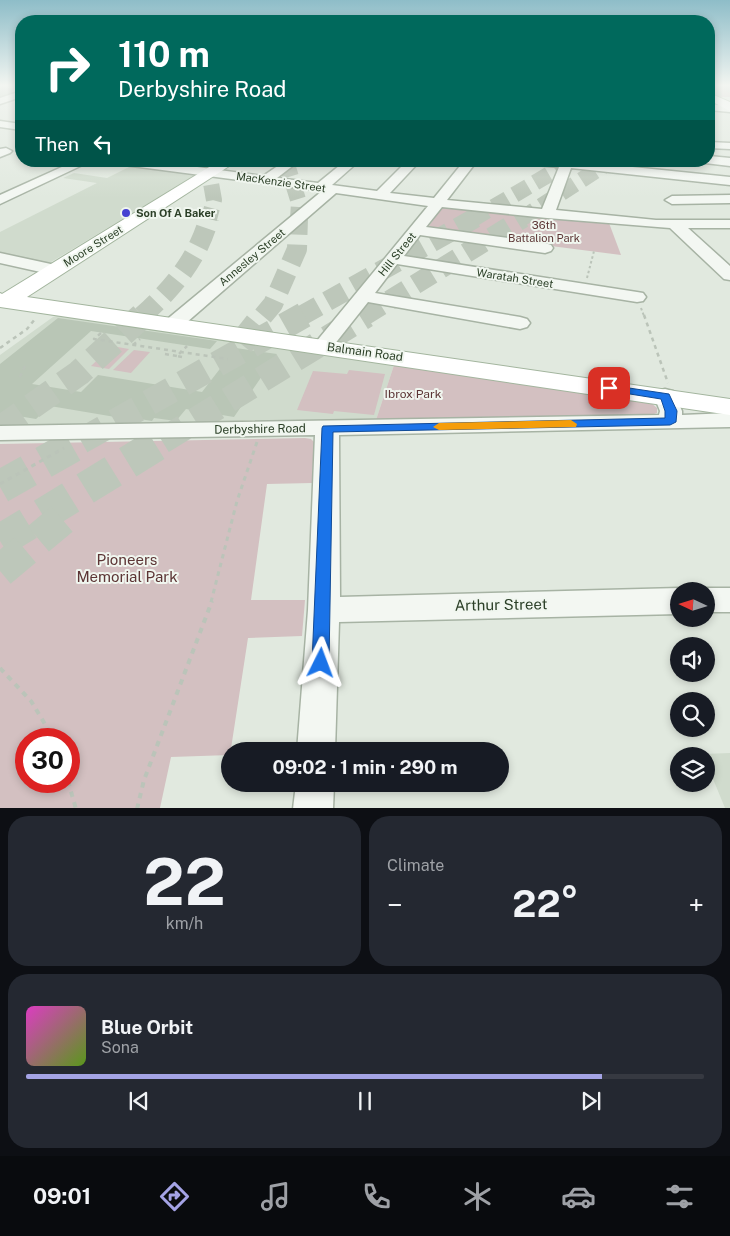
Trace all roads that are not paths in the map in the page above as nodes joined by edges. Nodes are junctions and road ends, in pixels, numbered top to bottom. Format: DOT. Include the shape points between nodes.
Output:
graph roads {
  1 [pos="0,124"];
  2 [pos="15,126"];
  3 [pos="715,145"];
  4 [pos="730,146"];
  5 [pos="715,161"];
  6 [pos="730,162"];
  7 [pos="72,167"];
  8 [pos="168,167"];
  9 [pos="221,167"];
  10 [pos="284,167"];
  11 [pos="347,167"];
  12 [pos="408,167"];
  13 [pos="467,167"];
  14 [pos="565,167"];
  15 [pos="595,167"];
  16 [pos="212,173"];
  17 [pos="671,175"];
  18 [pos="265,180"];
  19 [pos="730,181"];
  20 [pos="327,188"];
  21 [pos="380,195"];
  22 [pos="730,199"];
  23 [pos="0,200"];
  24 [pos="672,200"];
  25 [pos="442,204"];
  26 [pos="547,214"];
  27 [pos="674,224"];
  28 [pos="693,224"];
  29 [pos="730,224"];
  30 [pos="416,230"];
  31 [pos="545,248"];
  32 [pos="0,258"];
  33 [pos="393,259"];
  34 [pos="54,270"];
  35 [pos="730,275"];
  36 [pos="364,296"];
  37 [pos="637,297"];
  38 [pos="3,300"];
  39 [pos="520,323"];
  40 [pos="172,325"];
  41 [pos="324,346"];
  42 [pos="668,392"];
  43 [pos="730,407"];
  44 [pos="730,420"];
  45 [pos="670,422"];
  46 [pos="328,428"];
  47 [pos="0,433"];
  48 [pos="715,600"];
  49 [pos="730,600"];
  50 [pos="670,601"];
  51 [pos="324,610"];
  52 [pos="317,742"];
  53 [pos="314,792"];
  54 [pos="313,808"];
  1 -- 2 [label="street"];
  3 -- 4 [label="street"];
  5 -- 6 [label="street"];
  7 -- 23 [label="street"];
  8 -- 16 [label="street, MacKenzie Street"];
  9 -- 16 [label="main road, Moore Street"];
  10 -- 18 [label="street"];
  11 -- 20 [label="street, Annesley Street"];
  12 -- 21 [label="street"];
  13 -- 25 [label="street, Hill Street"];
  14 -- 26 [label="street"];
  15 -- 17 [label="street"];
  16 -- 18 [label="street, MacKenzie Street"];
  16 -- 34 [label="main road, Moore Street"];
  17 -- 19 [label="street"];
  17 -- 24 [label="street"];
  18 -- 20 [label="street, MacKenzie Street"];
  20 -- 21 [label="street, MacKenzie Street"];
  20 -- 40 [label="street, Annesley Street"];
  21 -- 25 [label="street, MacKenzie Street"];
  22 -- 24 [label="street"];
  24 -- 28 [label="street"];
  25 -- 26 [label="street, MacKenzie Street"];
  25 -- 30 [label="street, Hill Street"];
  26 -- 27 [label="street, MacKenzie Street"];
  27 -- 28 [label="street, MacKenzie Street"];
  27 -- 35 [label="street"];
  28 -- 29 [label="street, MacKenzie Street"];
  30 -- 31 [label="street"];
  30 -- 33 [label="street, Hill Street"];
  32 -- 34 [label="street"];
  33 -- 36 [label="street, Hill Street"];
  33 -- 37 [label="street, Waratah Street"];
  34 -- 38 [label="main road, Moore Street"];
  36 -- 39 [label="street"];
  36 -- 41 [label="street, Hill Street"];
  38 -- 40 [label="main road, Balmain Road"];
  40 -- 41 [label="main road, Balmain Road"];
  41 -- 42 [label="main road, Balmain Road"];
  42 -- 43 [label="main road, Balmain Road"];
  42 -- 45 [label="street"];
  44 -- 45 [label="street, Derbyshire Road"];
  45 -- 46 [label="street, Derbyshire Road"];
  46 -- 47 [label="street, Derbyshire Road"];
  46 -- 51 [label="street"];
  48 -- 49 [label="street"];
  50 -- 51 [label="street, Arthur Street"];
  51 -- 52 [label="street"];
  53 -- 54 [label="street"];
}
